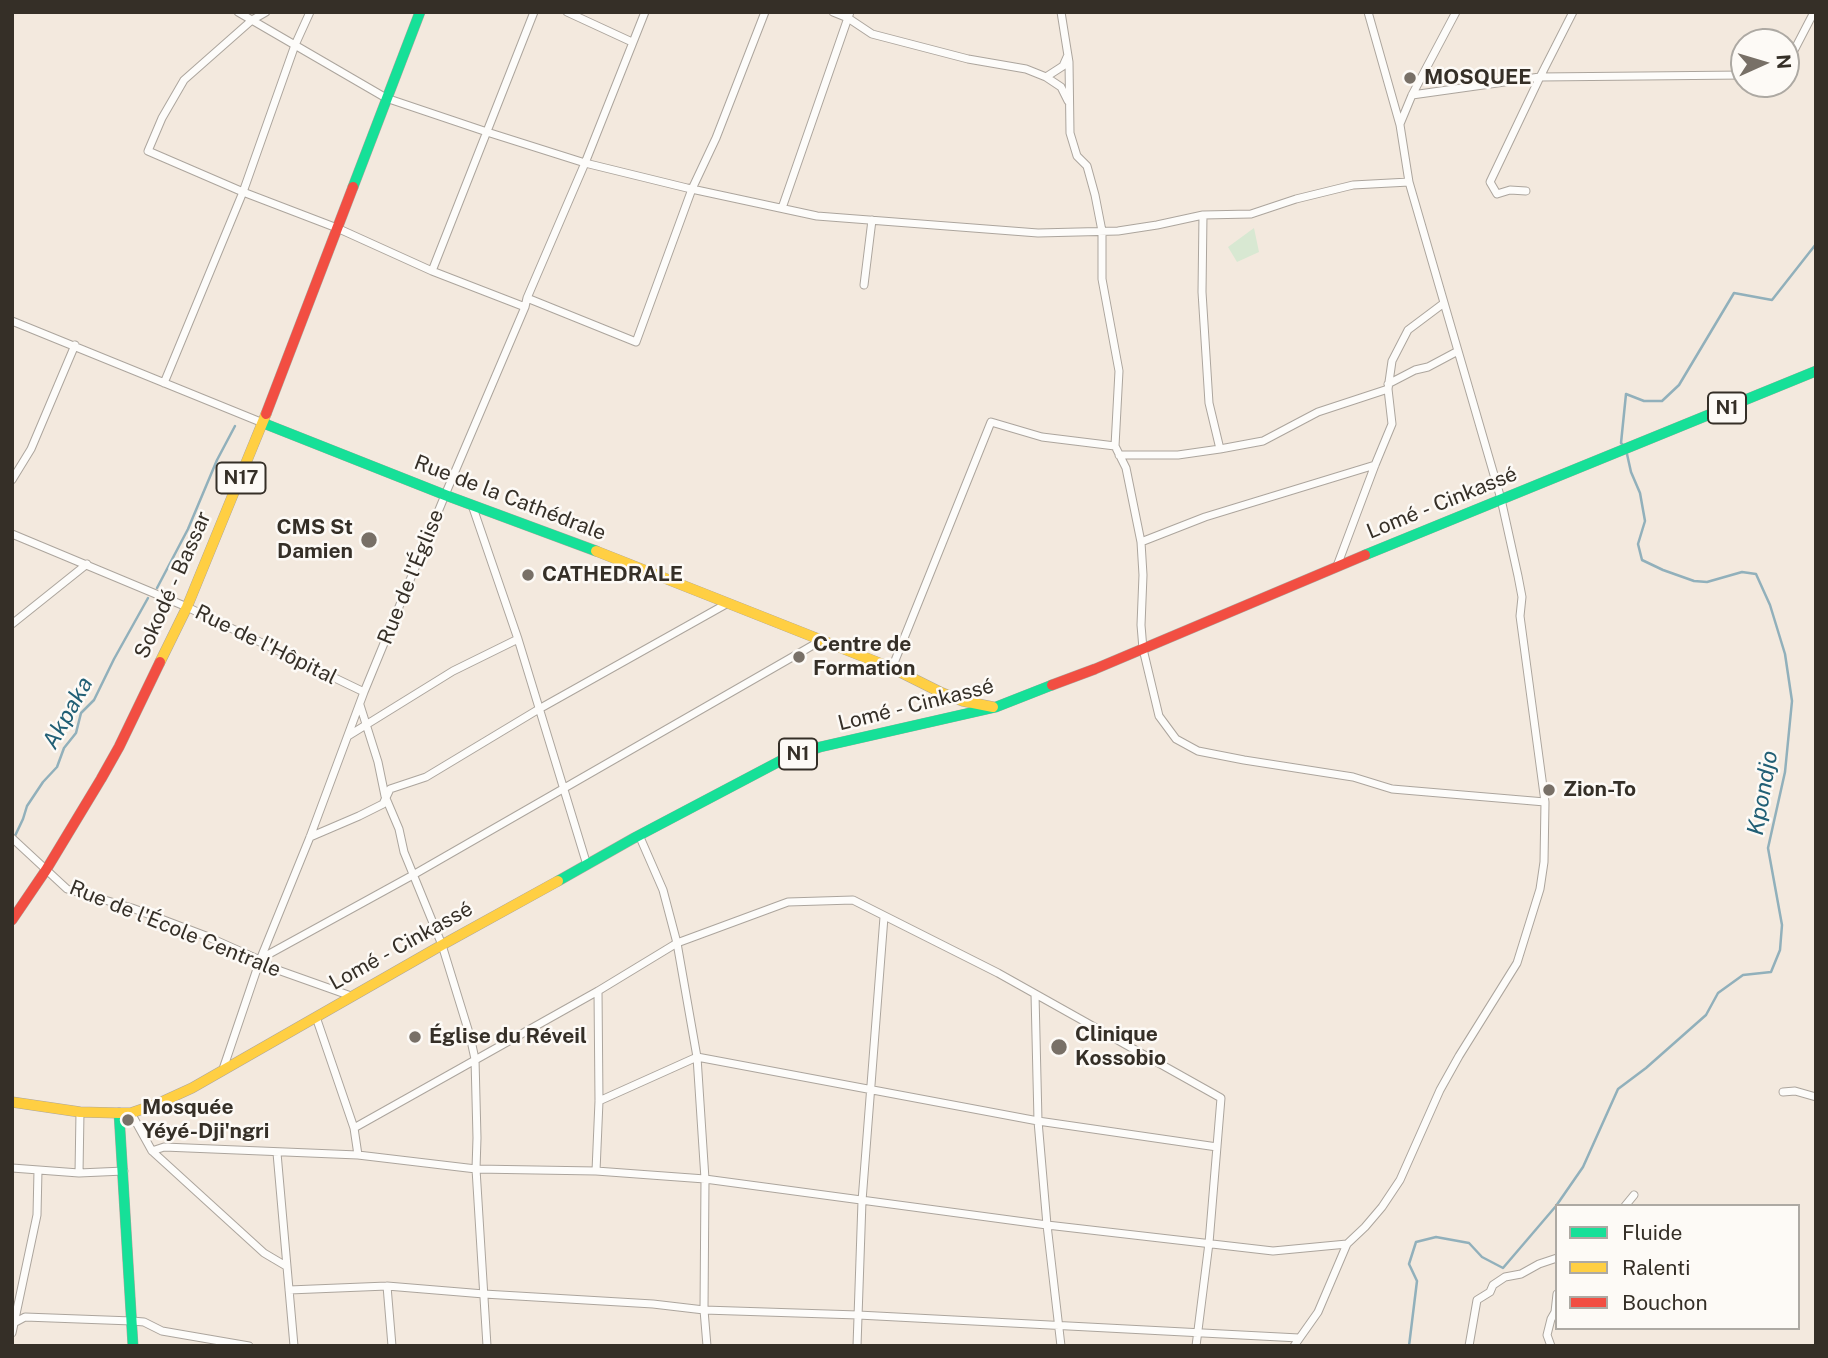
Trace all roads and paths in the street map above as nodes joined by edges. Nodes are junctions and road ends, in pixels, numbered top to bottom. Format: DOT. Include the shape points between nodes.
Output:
graph roads {
  1 [pos="238,12"];
  2 [pos="266,12"];
  3 [pos="310,12"];
  4 [pos="420,12"];
  5 [pos="534,12"];
  6 [pos="567,12"];
  7 [pos="645,12"];
  8 [pos="765,12"];
  9 [pos="833,12"];
  10 [pos="1061,12"];
  11 [pos="1368,12"];
  12 [pos="1456,12"];
  13 [pos="1573,12"];
  14 [pos="1814,12"];
  15 [pos="849,15"];
  16 [pos="252,20"];
  17 [pos="1800,39"];
  18 [pos="632,42"];
  19 [pos="295,45"];
  20 [pos="1068,55"];
  21 [pos="1730,75"];
  22 [pos="1046,77"];
  23 [pos="1540,77"];
  24 [pos="1412,95"];
  25 [pos="386,98"];
  26 [pos="1070,104"];
  27 [pos="1399,125"];
  28 [pos="487,132"];
  29 [pos="585,163"];
  30 [pos="1409,182"];
  31 [pos="692,189"];
  32 [pos="1526,191"];
  33 [pos="243,192"];
  34 [pos="782,208"];
  35 [pos="1203,215"];
  36 [pos="872,220"];
  37 [pos="337,228"];
  38 [pos="1101,231"];
  39 [pos="432,271"];
  40 [pos="864,285"];
  41 [pos="527,298"];
  42 [pos="1444,303"];
  43 [pos="525,307"];
  44 [pos="12,321"];
  45 [pos="75,345"];
  46 [pos="1458,351"];
  47 [pos="1816,371"];
  48 [pos="163,383"];
  49 [pos="1388,386"];
  50 [pos="263,423"];
  51 [pos="1115,446"];
  52 [pos="1220,449"];
  53 [pos="1119,455"];
  54 [pos="1375,465"];
  55 [pos="12,480"];
  56 [pos="445,495"];
  57 [pos="1502,499"];
  58 [pos="472,505"];
  59 [pos="12,534"];
  60 [pos="1141,542"];
  61 [pos="88,564"];
  62 [pos="1338,566"];
  63 [pos="728,603"];
  64 [pos="187,607"];
  65 [pos="12,624"];
  66 [pos="517,639"];
  67 [pos="822,640"];
  68 [pos="1143,649"];
  69 [pos="892,668"];
  70 [pos="364,692"];
  71 [pos="359,705"];
  72 [pos="996,707"];
  73 [pos="539,709"];
  74 [pos="367,726"];
  75 [pos="348,737"];
  76 [pos="563,787"];
  77 [pos="385,796"];
  78 [pos="1545,802"];
  79 [pos="639,835"];
  80 [pos="310,837"];
  81 [pos="15,842"];
  82 [pos="587,865"];
  83 [pos="46,870"];
  84 [pos="413,875"];
  85 [pos="884,917"];
  86 [pos="12,920"];
  87 [pos="677,943"];
  88 [pos="442,945"];
  89 [pos="260,960"];
  90 [pos="598,991"];
  91 [pos="1035,994"];
  92 [pos="351,997"];
  93 [pos="316,1017"];
  94 [pos="697,1057"];
  95 [pos="475,1059"];
  96 [pos="222,1070"];
  97 [pos="871,1091"];
  98 [pos="1783,1092"];
  99 [pos="1816,1097"];
  100 [pos="599,1101"];
  101 [pos="12,1102"];
  102 [pos="80,1112"];
  103 [pos="119,1113"];
  104 [pos="131,1113"];
  105 [pos="1038,1121"];
  106 [pos="354,1128"];
  107 [pos="1217,1147"];
  108 [pos="152,1151"];
  109 [pos="277,1153"];
  110 [pos="358,1155"];
  111 [pos="12,1168"];
  112 [pos="476,1169"];
  113 [pos="37,1170"];
  114 [pos="124,1171"];
  115 [pos="596,1171"];
  116 [pos="79,1173"];
  117 [pos="705,1179"];
  118 [pos="1634,1195"];
  119 [pos="862,1201"];
  120 [pos="1627,1204"];
  121 [pos="1047,1225"];
  122 [pos="1209,1243"];
  123 [pos="1347,1244"];
  124 [pos="1555,1259"];
  125 [pos="286,1266"];
  126 [pos="387,1286"];
  127 [pos="289,1290"];
  128 [pos="484,1294"];
  129 [pos="704,1310"];
  130 [pos="1555,1312"];
  131 [pos="859,1315"];
  132 [pos="132,1321"];
  133 [pos="14,1323"];
  134 [pos="1058,1325"];
  135 [pos="12,1332"];
  136 [pos="1198,1332"];
  137 [pos="1243,1335"];
  138 [pos="1299,1338"];
  139 [pos="133,1346"];
  140 [pos="249,1346"];
  141 [pos="294,1346"];
  142 [pos="392,1346"];
  143 [pos="487,1346"];
  144 [pos="707,1346"];
  145 [pos="857,1346"];
  146 [pos="1061,1346"];
  147 [pos="1196,1346"];
  148 [pos="1247,1346"];
  149 [pos="1294,1346"];
  150 [pos="1469,1346"];
  151 [pos="1551,1346"];
  1 -- 16 [label="street"];
  2 -- 16 [label="street"];
  3 -- 19 [label="street"];
  4 -- 25 [label="main road, Sokodé - Bassar / N17"];
  5 -- 28 [label="street"];
  6 -- 18 [label="street"];
  7 -- 18 [label="street, Rue de l'Église"];
  8 -- 31 [label="street"];
  9 -- 15 [label="street"];
  10 -- 20 [label="street"];
  11 -- 27 [label="street"];
  12 -- 24 [label="street"];
  13 -- 23 [label="street"];
  14 -- 17 [label="street"];
  15 -- 22 [label="street" via="872,34"];
  15 -- 34 [label="street"];
  16 -- 19 [label="street"];
  16 -- 33 [label="street" via="184,80 148,151"];
  18 -- 29 [label="street, Rue de l'Église"];
  19 -- 25 [label="street"];
  19 -- 33 [label="street"];
  20 -- 22 [label="street" via="1063,66"];
  20 -- 26 [label="street"];
  21 -- 23 [label="street"];
  22 -- 26 [label="street" via="1060,87"];
  23 -- 24 [label="street"];
  23 -- 32 [label="street" via="1490,182 1497,194"];
  24 -- 27 [label="street"];
  25 -- 28 [label="street"];
  25 -- 37 [label="main road, Sokodé - Bassar / N17"];
  26 -- 38 [label="street" via="1070,133 1077,156 1087,166"];
  27 -- 30 [label="street"];
  28 -- 29 [label="street"];
  28 -- 39 [label="street"];
  29 -- 31 [label="street"];
  29 -- 41 [label="street, Rue de l'Église"];
  30 -- 35 [label="street" via="1353,185 1251,214"];
  30 -- 42 [label="street"];
  31 -- 34 [label="street"];
  31 -- 41 [label="street" via="636,342"];
  33 -- 37 [label="street"];
  33 -- 48 [label="street"];
  34 -- 36 [label="street"];
  35 -- 38 [label="street"];
  35 -- 52 [label="street" via="1209,403"];
  36 -- 38 [label="street" via="1038,233"];
  36 -- 40 [label="street"];
  37 -- 39 [label="street"];
  37 -- 50 [label="main road, Sokodé - Bassar / N17"];
  38 -- 51 [label="street" via="1102,279 1119,371"];
  39 -- 43 [label="street"];
  41 -- 43 [label="street, Rue de l'Église"];
  42 -- 46 [label="street"];
  42 -- 49 [label="street" via="1408,330 1392,360"];
  43 -- 56 [label="street, Rue de l'Église"];
  44 -- 45 [label="street, Rue de la Cathédrale"];
  45 -- 48 [label="street, Rue de la Cathédrale"];
  45 -- 55 [label="street"];
  46 -- 49 [label="street"];
  46 -- 57 [label="street"];
  47 -- 57 [label="main road, Lomé - Cinkassé / N1"];
  48 -- 50 [label="street, Rue de la Cathédrale"];
  49 -- 52 [label="street" via="1318,412 1263,441"];
  49 -- 54 [label="street" via="1392,424"];
  50 -- 56 [label="main road, Rue de la Cathédrale"];
  50 -- 64 [label="main road, Sokodé - Bassar / N17"];
  51 -- 53 [label="street"];
  51 -- 69 [label="street" via="1042,438 991,422"];
  52 -- 53 [label="street"];
  53 -- 60 [label="street" via="1126,468"];
  54 -- 60 [label="street" via="1205,517"];
  54 -- 62 [label="street"];
  56 -- 58 [label="main road, Rue de la Cathédrale"];
  56 -- 70 [label="street, Rue de l'Église"];
  57 -- 62 [label="main road, Lomé - Cinkassé / N1"];
  57 -- 78 [label="street" via="1521,597"];
  58 -- 63 [label="main road, Rue de la Cathédrale"];
  58 -- 66 [label="street"];
  59 -- 61 [label="street, Rue de l'Hôpital"];
  60 -- 68 [label="street"];
  61 -- 64 [label="street, Rue de l'Hôpital"];
  61 -- 65 [label="street"];
  62 -- 68 [label="main road, Lomé - Cinkassé / N1"];
  63 -- 67 [label="main road, Rue de la Cathédrale"];
  63 -- 73 [label="street"];
  64 -- 70 [label="street, Rue de l'Hôpital"];
  64 -- 83 [label="main road, Sokodé - Bassar / N17" via="119,747"];
  66 -- 73 [label="street"];
  66 -- 74 [label="street" via="453,671"];
  67 -- 69 [label="main road, Rue de la Cathédrale"];
  67 -- 76 [label="street"];
  68 -- 72 [label="main road, Lomé - Cinkassé / N1"];
  68 -- 78 [label="street" via="1159,716 1175,739 1198,751 1353,776 1392,789"];
  69 -- 72 [label="main road, Rue de la Cathédrale" via="963,701"];
  70 -- 71 [label="street, Rue de l'Église"];
  71 -- 74 [label="street"];
  71 -- 75 [label="street, Rue de l'Église"];
  72 -- 79 [label="main road, Lomé - Cinkassé / N1" via="799,754"];
  73 -- 76 [label="street"];
  73 -- 77 [label="street" via="426,777 390,789"];
  74 -- 75 [label="street"];
  74 -- 77 [label="street"];
  75 -- 80 [label="street, Rue de l'Église"];
  76 -- 82 [label="street"];
  76 -- 84 [label="street"];
  77 -- 80 [label="street" via="383,804"];
  77 -- 84 [label="street"];
  78 -- 123 [label="street" via="1540,889 1517,963 1440,1090 1399,1180 1382,1207"];
  79 -- 82 [label="main road, Lomé - Cinkassé / N1"];
  79 -- 87 [label="street" via="663,890"];
  80 -- 89 [label="street, Rue de l'Église"];
  81 -- 83 [label="street, Rue de l'École Centrale"];
  82 -- 88 [label="main road, Lomé - Cinkassé / N1"];
  83 -- 86 [label="main road, Sokodé - Bassar / N17"];
  83 -- 89 [label="street, Rue de l'École Centrale" via="67,889 132,908"];
  84 -- 88 [label="street"];
  84 -- 89 [label="street"];
  85 -- 87 [label="street" via="853,900 788,902"];
  85 -- 91 [label="street"];
  85 -- 97 [label="street"];
  87 -- 90 [label="street"];
  87 -- 94 [label="street"];
  88 -- 92 [label="main road, Lomé - Cinkassé / N1"];
  88 -- 95 [label="street"];
  89 -- 92 [label="street, Rue de l'École Centrale"];
  89 -- 96 [label="street, Rue de l'Église"];
  90 -- 95 [label="street"];
  90 -- 100 [label="street"];
  91 -- 105 [label="street"];
  91 -- 107 [label="street" via="1221,1098"];
  92 -- 93 [label="main road, Lomé - Cinkassé / N1"];
  93 -- 96 [label="main road, Lomé - Cinkassé / N1"];
  93 -- 106 [label="street"];
  94 -- 97 [label="street"];
  94 -- 100 [label="street"];
  94 -- 117 [label="street"];
  95 -- 106 [label="street"];
  95 -- 112 [label="street"];
  96 -- 104 [label="main road, Lomé - Cinkassé / N1"];
  97 -- 105 [label="street"];
  97 -- 119 [label="street"];
  98 -- 99 [label="street"];
  100 -- 115 [label="street"];
  101 -- 102 [label="main road, Lomé - Cinkassé / N1"];
  102 -- 103 [label="main road, Lomé - Cinkassé / N1"];
  102 -- 116 [label="street"];
  103 -- 104 [label="main road, Lomé - Cinkassé / N1"];
  103 -- 114 [label="main road"];
  104 -- 108 [label="street"];
  105 -- 107 [label="street"];
  105 -- 121 [label="street"];
  106 -- 110 [label="street"];
  107 -- 122 [label="street"];
  108 -- 109 [label="street" via="164,1147"];
  108 -- 125 [label="street" via="264,1253"];
  109 -- 110 [label="street"];
  109 -- 125 [label="street"];
  110 -- 112 [label="street"];
  111 -- 113 [label="street"];
  112 -- 115 [label="street"];
  112 -- 128 [label="street"];
  113 -- 116 [label="street"];
  113 -- 133 [label="street" via="37,1215"];
  114 -- 116 [label="street"];
  114 -- 132 [label="main road"];
  115 -- 117 [label="street"];
  117 -- 119 [label="street"];
  117 -- 129 [label="street"];
  118 -- 120 [label="street"];
  119 -- 121 [label="street"];
  119 -- 131 [label="street"];
  121 -- 122 [label="street"];
  121 -- 134 [label="street"];
  122 -- 123 [label="street" via="1273,1251"];
  122 -- 136 [label="street"];
  123 -- 138 [label="street" via="1318,1312"];
  124 -- 150 [label="street" via="1505,1277 1478,1300"];
  125 -- 127 [label="street"];
  126 -- 127 [label="street"];
  126 -- 128 [label="street"];
  126 -- 142 [label="street"];
  127 -- 141 [label="street"];
  128 -- 129 [label="street"];
  128 -- 143 [label="street"];
  129 -- 131 [label="street"];
  129 -- 144 [label="street"];
  130 -- 151 [label="street" via="1547,1335"];
  131 -- 134 [label="street"];
  131 -- 145 [label="street"];
  132 -- 133 [label="street" via="24,1317"];
  132 -- 139 [label="main road"];
  132 -- 140 [label="street" via="162,1331"];
  133 -- 135 [label="street"];
  134 -- 136 [label="street"];
  134 -- 146 [label="street"];
  136 -- 137 [label="street"];
  136 -- 147 [label="street"];
  137 -- 138 [label="street"];
  137 -- 148 [label="street"];
  138 -- 149 [label="street"];
}
